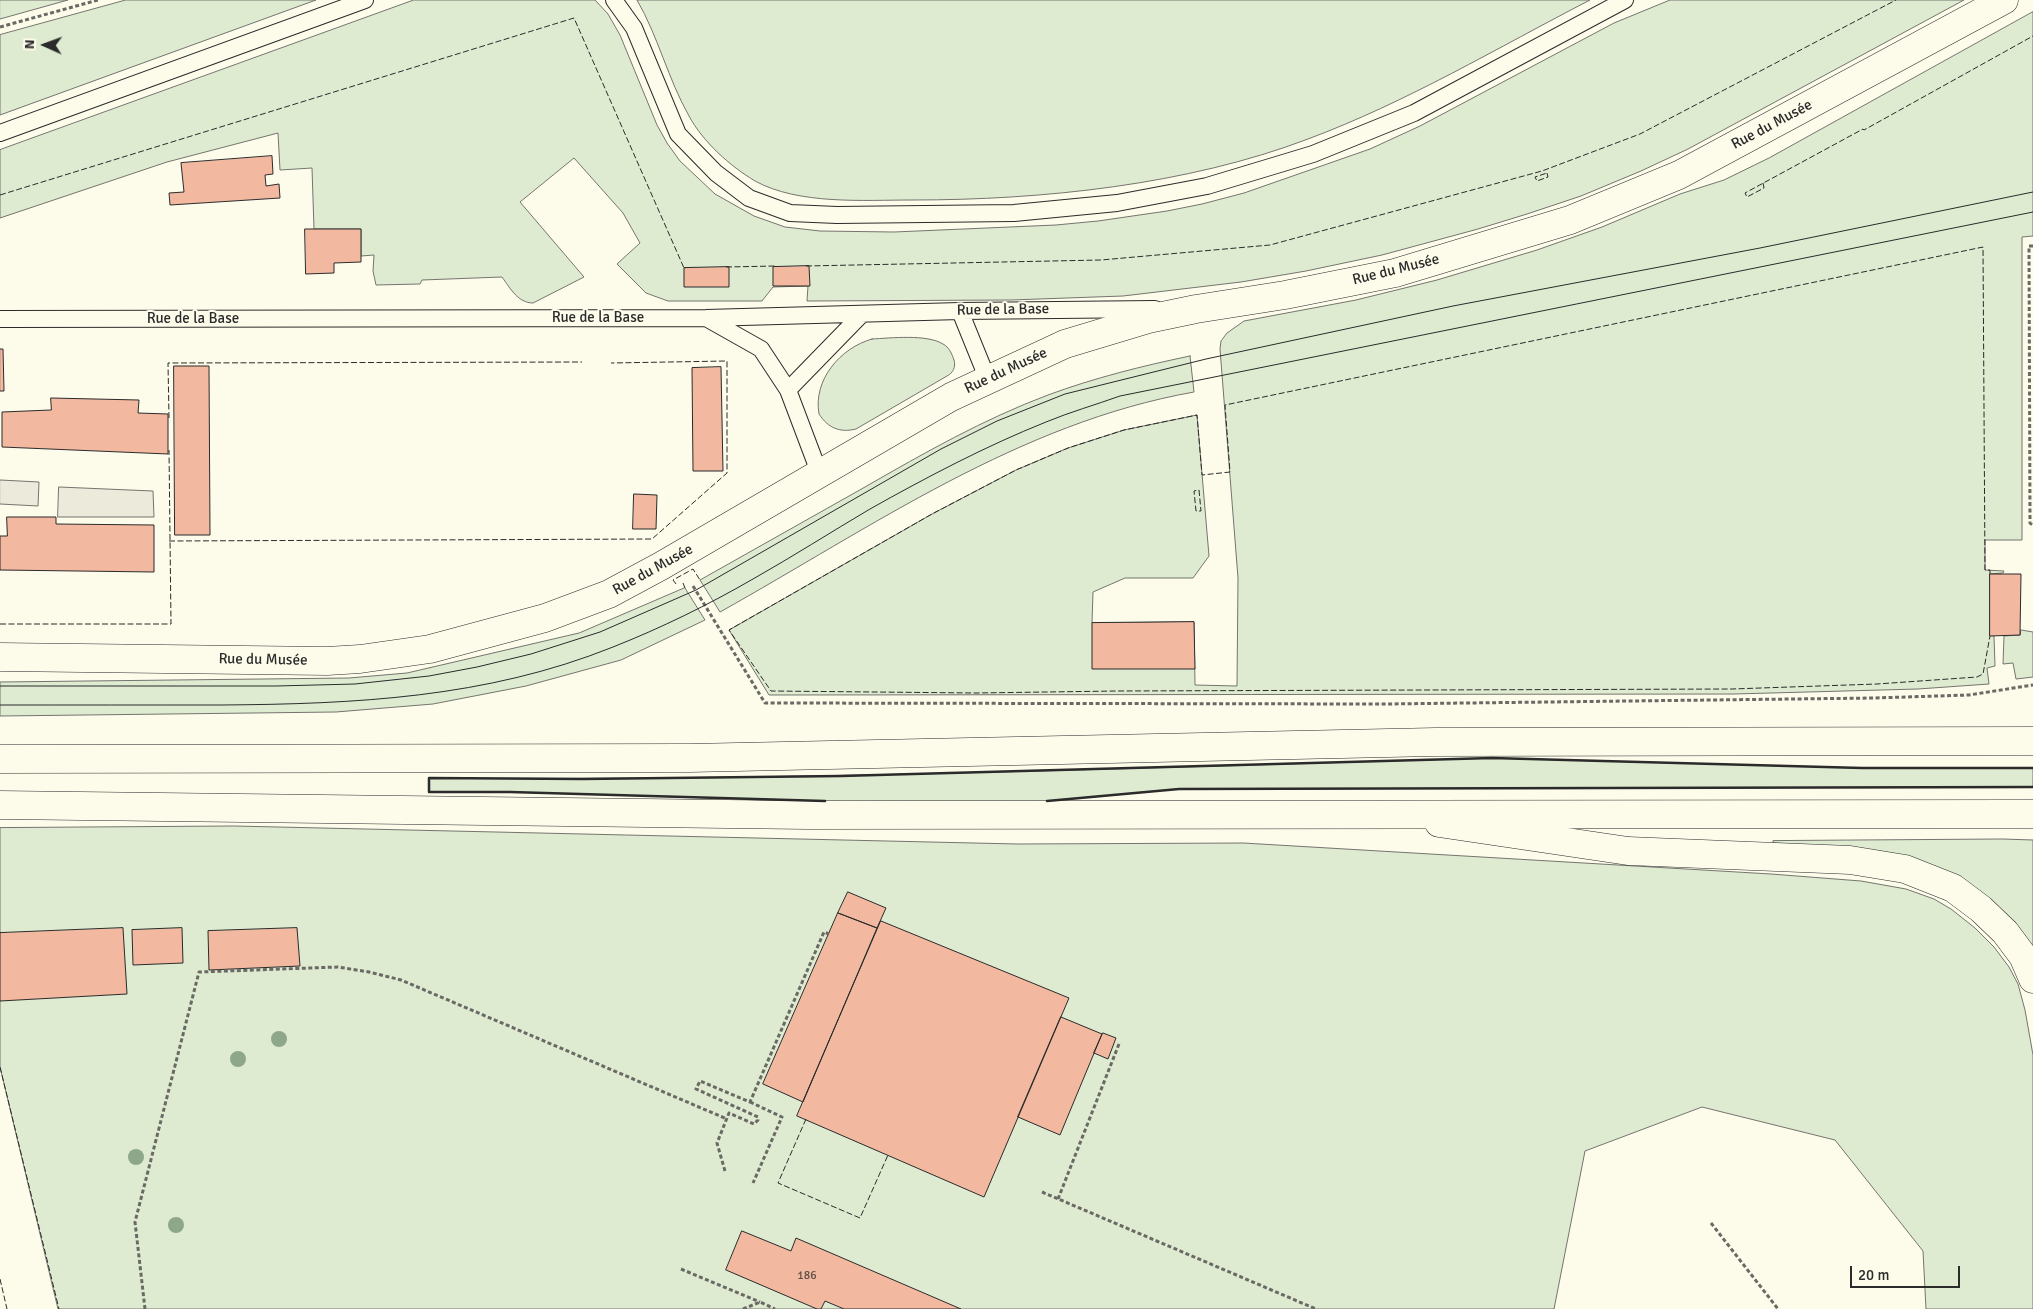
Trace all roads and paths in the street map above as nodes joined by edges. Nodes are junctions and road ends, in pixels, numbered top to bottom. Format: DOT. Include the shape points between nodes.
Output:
graph roads {
  1 [pos="98,0"];
  2 [pos="365,0"];
  3 [pos="614,0"];
  4 [pos="1625,0"];
  5 [pos="2004,0"];
  6 [pos="0,27"];
  7 [pos="0,133"];
  8 [pos="2033,246"];
  9 [pos="1196,309"];
  10 [pos="960,310"];
  11 [pos="862,314"];
  12 [pos="706,318"];
  13 [pos="0,319"];
  14 [pos="988,380"];
  15 [pos="788,390"];
  16 [pos="819,472"];
  17 [pos="2033,525"];
  18 [pos="692,584"];
  19 [pos="0,657"];
  20 [pos="2033,685"];
  21 [pos="2033,741"];
  22 [pos="0,759"];
  23 [pos="0,805"];
  24 [pos="2033,814"];
  25 [pos="1385,815"];
  26 [pos="829,934"];
  27 [pos="2033,979"];
  28 [pos="1119,1044"];
  29 [pos="750,1102"];
  30 [pos="726,1119"];
  31 [pos="725,1171"];
  32 [pos="753,1183"];
  33 [pos="1042,1192"];
  34 [pos="1058,1199"];
  35 [pos="1711,1222"];
  36 [pos="681,1269"];
  37 [pos="760,1302"];
  38 [pos="145,1309"];
  39 [pos="744,1309"];
  40 [pos="774,1309"];
  41 [pos="1316,1309"];
  42 [pos="1778,1309"];
  1 -- 6 [label="path"];
  2 -- 7 [label="lane"];
  3 -- 4 [label="lane" via="634,28 678,134 716,172 749,198 790,213 837,215 1014,214 1117,203 1206,186 1314,154 1414,113"];
  5 -- 9 [label="main road, Rue du Musée" via="1679,175 1570,220 1395,273"];
  8 -- 17 [label="path" via="2028,246 2030,523"];
  9 -- 10 [label="lane, Rue de la Base"];
  9 -- 14 [label="main road, Rue du Musée" via="1148,319 1065,344"];
  10 -- 11 [label="lane, Rue de la Base"];
  10 -- 14 [label="lane"];
  11 -- 12 [label="lane, Rue de la Base"];
  11 -- 15 [label="lane"];
  12 -- 13 [label="lane, Rue de la Base"];
  12 -- 15 [label="lane" via="761,349"];
  14 -- 16 [label="main road, Rue du Musée" via="950,397"];
  15 -- 16 [label="lane"];
  16 -- 19 [label="main road, Rue du Musée" via="610,594 545,618 430,649 327,661"];
  18 -- 20 [label="path" via="765,703 1385,704 1854,698 1969,695"];
  21 -- 22 [label="main road" via="1434,742 680,758"];
  23 -- 25 [label="main road" via="807,815"];
  24 -- 25 [label="main road"];
  25 -- 27 [label="main road" via="1628,851 1850,860 1905,869 1953,888 1981,909 2005,932 2023,956"];
  26 -- 29 [label="path" via="824,932"];
  28 -- 34 [label="path"];
  29 -- 30 [label="path" via="700,1081 696,1089 755,1114 758,1120 752,1123 729,1113"];
  29 -- 32 [label="path" via="782,1117"];
  30 -- 31 [label="path" via="717,1143"];
  30 -- 38 [label="path" via="401,980 338,967 199,972 135,1222"];
  33 -- 34 [label="path"];
  34 -- 41 [label="path"];
  35 -- 42 [label="path"];
  36 -- 37 [label="path"];
  37 -- 39 [label="path"];
  37 -- 40 [label="path"];
}
